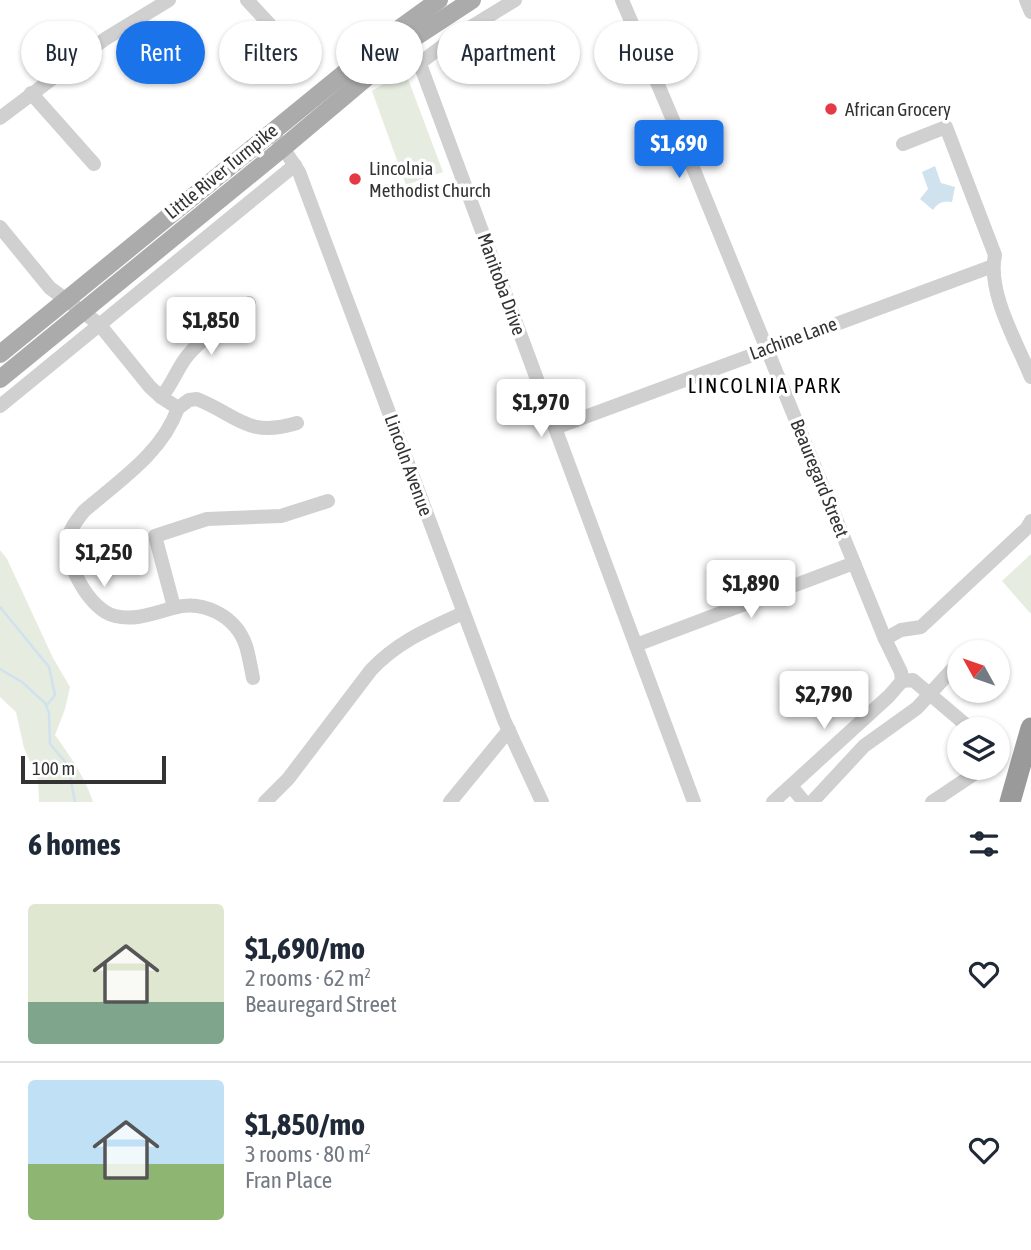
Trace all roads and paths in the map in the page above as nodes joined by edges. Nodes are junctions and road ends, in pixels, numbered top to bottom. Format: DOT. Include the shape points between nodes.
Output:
graph roads {
  1 [pos="169,0"];
  2 [pos="247,0"];
  3 [pos="439,0"];
  4 [pos="472,0"];
  5 [pos="515,0"];
  6 [pos="622,0"];
  7 [pos="1026,0"];
  8 [pos="1031,12"];
  9 [pos="266,21"];
  10 [pos="423,32"];
  11 [pos="423,61"];
  12 [pos="423,71"];
  13 [pos="359,84"];
  14 [pos="31,93"];
  15 [pos="0,118"];
  16 [pos="272,131"];
  17 [pos="903,144"];
  18 [pos="285,147"];
  19 [pos="94,164"];
  20 [pos="295,165"];
  21 [pos="0,227"];
  22 [pos="993,266"];
  23 [pos="66,302"];
  24 [pos="249,303"];
  25 [pos="83,311"];
  26 [pos="99,324"];
  27 [pos="767,348"];
  28 [pos="0,354"];
  29 [pos="1031,377"];
  30 [pos="0,379"];
  31 [pos="161,397"];
  32 [pos="0,405"];
  33 [pos="178,408"];
  34 [pos="297,423"];
  35 [pos="555,428"];
  36 [pos="328,501"];
  37 [pos="1031,521"];
  38 [pos="854,563"];
  39 [pos="174,607"];
  40 [pos="463,613"];
  41 [pos="885,639"];
  42 [pos="636,645"];
  43 [pos="947,676"];
  44 [pos="253,678"];
  45 [pos="902,681"];
  46 [pos="930,696"];
  47 [pos="956,717"];
  48 [pos="1031,728"];
  49 [pos="509,730"];
  50 [pos="965,780"];
  51 [pos="791,786"];
  52 [pos="265,802"];
  53 [pos="450,802"];
  54 [pos="542,802"];
  55 [pos="694,802"];
  56 [pos="773,802"];
  57 [pos="804,802"];
  58 [pos="812,802"];
  59 [pos="932,802"];
  60 [pos="1010,802"];
  1 -- 14 [label="street"];
  2 -- 9 [label="street"];
  3 -- 16 [label="main road, Little River Turnpike"];
  4 -- 10 [label="main road, Little River Turnpike"];
  5 -- 11 [label="street"];
  6 -- 27 [label="street, Beauregard Street"];
  7 -- 8 [label="street"];
  12 -- 35 [label="street, Manitoba Drive"];
  13 -- 18 [label="main road, Little River Turnpike"];
  14 -- 15 [label="street"];
  14 -- 19 [label="street"];
  16 -- 18 [label="street, Lincoln Avenue"];
  16 -- 23 [label="main road, Little River Turnpike"];
  17 -- 22 [label="street" via="946,128 995,255"];
  18 -- 20 [label="street, Lincoln Avenue"];
  18 -- 25 [label="main road, Little River Turnpike"];
  20 -- 26 [label="street"];
  20 -- 40 [label="street, Lincoln Avenue"];
  21 -- 23 [label="street"];
  22 -- 27 [label="street, Lachine Lane"];
  22 -- 29 [label="street" via="998,296"];
  23 -- 25 [label="street"];
  23 -- 28 [label="main road, Little River Turnpike"];
  24 -- 31 [label="street" via="195,347"];
  25 -- 26 [label="street"];
  25 -- 30 [label="main road, Little River Turnpike"];
  26 -- 31 [label="street"];
  26 -- 32 [label="street"];
  27 -- 35 [label="street, Lachine Lane"];
  27 -- 38 [label="street, Beauregard Street"];
  31 -- 33 [label="street"];
  33 -- 34 [label="street" via="197,398 243,423 267,430"];
  33 -- 39 [label="street" via="158,447 84,511 68,539 71,560 86,594 99,609 129,617"];
  35 -- 42 [label="street, Manitoba Drive"];
  36 -- 39 [label="street" via="281,516 207,519 155,536"];
  37 -- 41 [label="street" via="921,627"];
  38 -- 41 [label="street, Beauregard Street"];
  38 -- 42 [label="street"];
  39 -- 44 [label="street" via="199,606 224,616 246,645"];
  40 -- 49 [label="street, Lincoln Avenue"];
  40 -- 52 [label="street" via="384,656"];
  41 -- 45 [label="street, Beauregard Street"];
  42 -- 55 [label="street, Manitoba Drive"];
  43 -- 46 [label="street"];
  45 -- 46 [label="street" via="913,680"];
  45 -- 51 [label="street"];
  46 -- 47 [label="street"];
  46 -- 58 [label="street" via="864,746"];
  48 -- 60 [label="highway"];
  49 -- 53 [label="street"];
  49 -- 54 [label="street, Lincoln Avenue"];
  50 -- 59 [label="street"];
  51 -- 56 [label="street"];
  51 -- 57 [label="street"];
}
